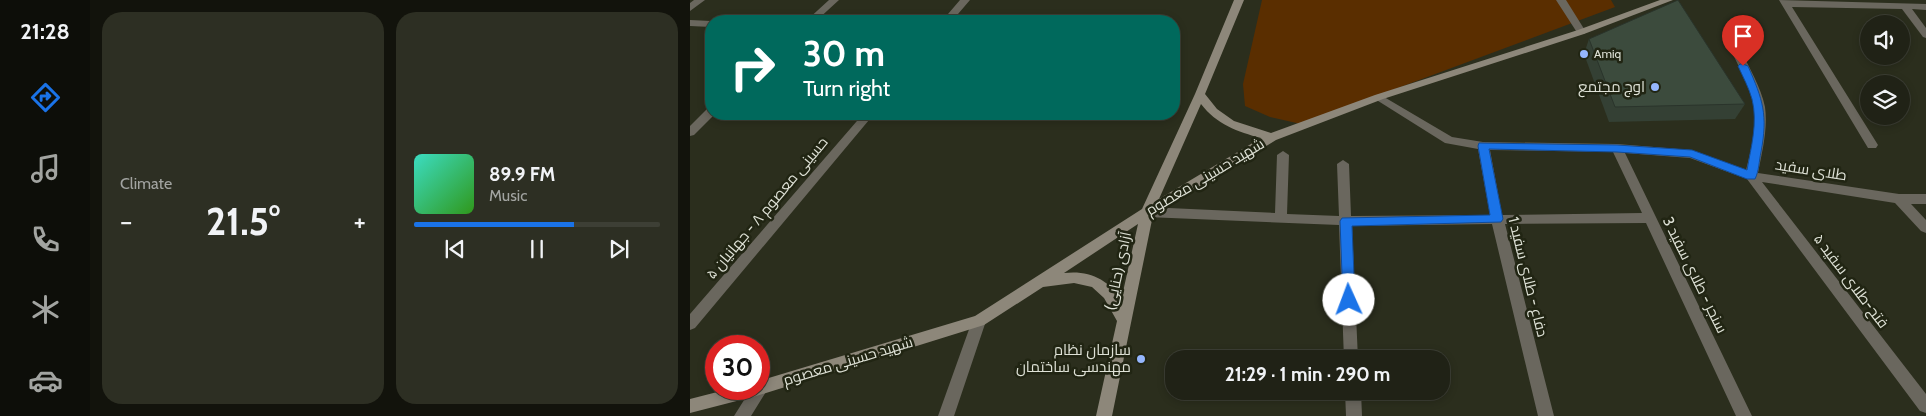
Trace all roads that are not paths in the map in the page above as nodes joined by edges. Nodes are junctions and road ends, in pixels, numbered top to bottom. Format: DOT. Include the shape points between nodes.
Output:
graph roads {
  1 [pos="700,0"];
  2 [pos="834,0"];
  3 [pos="965,0"];
  4 [pos="1239,0"];
  5 [pos="1561,0"];
  6 [pos="1668,0"];
  7 [pos="1657,2"];
  8 [pos="1785,2"];
  9 [pos="1905,7"];
  10 [pos="1926,7"];
  11 [pos="690,8"];
  12 [pos="818,15"];
  13 [pos="952,15"];
  14 [pos="690,23"];
  15 [pos="705,24"];
  16 [pos="1581,32"];
  17 [pos="1926,35"];
  18 [pos="1736,50"];
  19 [pos="1200,94"];
  20 [pos="1379,97"];
  21 [pos="705,118"];
  22 [pos="864,120"];
  23 [pos="690,132"];
  24 [pos="1272,137"];
  25 [pos="1872,145"];
  26 [pos="1483,146"];
  27 [pos="1617,148"];
  28 [pos="1283,155"];
  29 [pos="1342,164"];
  30 [pos="1751,176"];
  31 [pos="1899,199"];
  32 [pos="1926,199"];
  33 [pos="1147,212"];
  34 [pos="1649,218"];
  35 [pos="1281,219"];
  36 [pos="1497,219"];
  37 [pos="1346,221"];
  38 [pos="1926,228"];
  39 [pos="1035,285"];
  40 [pos="1124,320"];
  41 [pos="979,321"];
  42 [pos="690,324"];
  43 [pos="1352,350"];
  44 [pos="770,385"];
  45 [pos="713,400"];
  46 [pos="752,400"];
  47 [pos="1353,400"];
  48 [pos="690,406"];
  49 [pos="1926,406"];
  50 [pos="742,416"];
  51 [pos="946,416"];
  52 [pos="1104,416"];
  53 [pos="1354,416"];
  54 [pos="1546,416"];
  55 [pos="1744,416"];
  1 -- 11 [label="street"];
  2 -- 12 [label="street"];
  3 -- 13 [label="street"];
  4 -- 19 [label="main road, آزادی (حنایی)"];
  5 -- 16 [label="street"];
  6 -- 7 [label="main road, شهید حسینی معصوم"];
  7 -- 16 [label="main road, شهید حسینی معصوم"];
  8 -- 9 [label="street"];
  8 -- 25 [label="street"];
  9 -- 10 [label="street"];
  9 -- 17 [label="street"];
  14 -- 15 [label="street"];
  16 -- 20 [label="main road, شهید حسینی معصوم"];
  18 -- 30 [label="street" via="1757,98 1760,114"];
  19 -- 24 [label="main road" via="1210,109 1225,122"];
  19 -- 33 [label="main road, آزادی (حنایی)"];
  20 -- 24 [label="main road, شهید حسینی معصوم"];
  20 -- 26 [label="street, طلای سفید" via="1449,140"];
  21 -- 23 [label="street"];
  22 -- 42 [label="street, حسینی معصوم ۸ - جهانیان ۵"];
  24 -- 33 [label="main road, شهید حسینی معصوم"];
  26 -- 27 [label="street, طلای سفید"];
  26 -- 36 [label="street, دفاع - طلای سفید 1"];
  27 -- 30 [label="street, طلای سفید" via="1692,154"];
  27 -- 34 [label="street, سنجر - طلای سفید 3"];
  28 -- 35 [label="street"];
  29 -- 37 [label="street"];
  30 -- 31 [label="street, طلای سفید"];
  30 -- 49 [label="street, فتح-طلای سفید ۵"];
  31 -- 32 [label="street, طلای سفید"];
  31 -- 38 [label="street"];
  33 -- 35 [label="street"];
  33 -- 39 [label="main road, شهید حسینی معصوم"];
  33 -- 40 [label="main road, آزادی (حنایی)"];
  34 -- 36 [label="street"];
  34 -- 55 [label="street, سنجر - طلای سفید 3"];
  35 -- 37 [label="street"];
  36 -- 37 [label="street"];
  36 -- 54 [label="street, دفاع - طلای سفید 1"];
  37 -- 43 [label="street"];
  39 -- 40 [label="main road" via="1063,278 1083,278 1102,286"];
  39 -- 41 [label="main road, شهید حسینی معصوم"];
  40 -- 52 [label="main road, آزادی (حنایی)"];
  41 -- 44 [label="main road, شهید حسینی معصوم"];
  41 -- 51 [label="street"];
  45 -- 48 [label="main road, شهید حسینی معصوم"];
  46 -- 50 [label="street"];
  47 -- 53 [label="street"];
}
